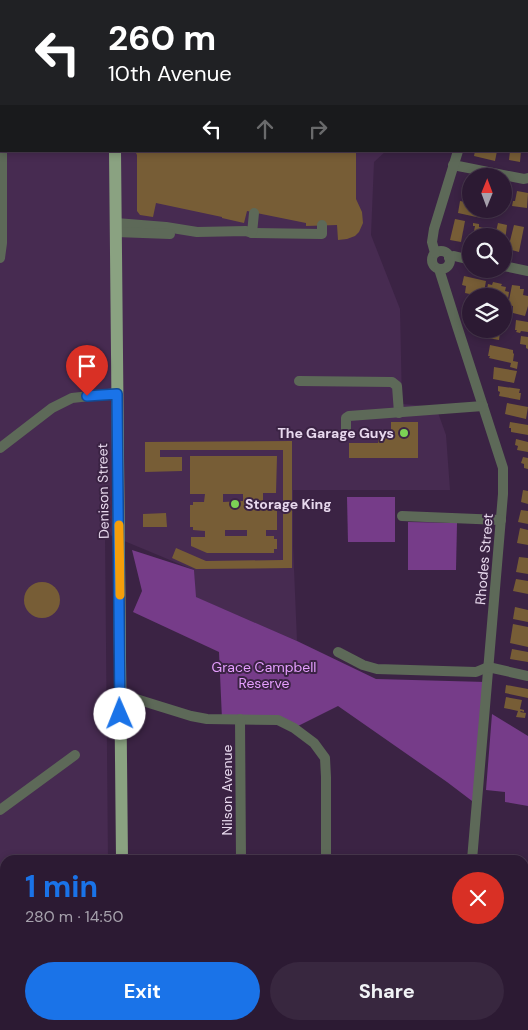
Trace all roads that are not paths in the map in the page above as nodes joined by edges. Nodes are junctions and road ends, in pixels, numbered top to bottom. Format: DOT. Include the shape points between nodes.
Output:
graph roads {
  1 [pos="2,152"];
  2 [pos="115,152"];
  3 [pos="458,152"];
  4 [pos="454,165"];
  5 [pos="528,178"];
  6 [pos="254,212"];
  7 [pos="322,226"];
  8 [pos="116,228"];
  9 [pos="252,234"];
  10 [pos="435,253"];
  11 [pos="0,258"];
  12 [pos="450,258"];
  13 [pos="462,258"];
  14 [pos="512,268"];
  15 [pos="440,270"];
  16 [pos="528,271"];
  17 [pos="299,381"];
  18 [pos="117,394"];
  19 [pos="483,406"];
  20 [pos="400,413"];
  21 [pos="346,434"];
  22 [pos="0,448"];
  23 [pos="402,516"];
  24 [pos="501,520"];
  25 [pos="338,652"];
  26 [pos="488,667"];
  27 [pos="528,676"];
  28 [pos="120,694"];
  29 [pos="240,719"];
  30 [pos="75,755"];
  31 [pos="0,810"];
  32 [pos="122,855"];
  33 [pos="242,855"];
  34 [pos="326,855"];
  35 [pos="472,855"];
  1 -- 11 [label="street"];
  2 -- 8 [label="main road, Denison Street"];
  3 -- 4 [label="street"];
  4 -- 5 [label="street"];
  4 -- 10 [label="street" via="433,236"];
  6 -- 9 [label="street"];
  7 -- 9 [label="street" via="322,234"];
  8 -- 9 [label="street" via="193,238 244,238"];
  8 -- 18 [label="main road, Denison Street"];
  10 -- 12 [label="street" via="442,251"];
  10 -- 15 [label="street" via="431,261"];
  12 -- 13 [label="street"];
  12 -- 15 [label="street" via="448,266"];
  14 -- 16 [label="street"];
  15 -- 19 [label="street, Rhodes Street"];
  17 -- 20 [label="street" via="392,382 397,386"];
  18 -- 22 [label="street" via="72,398 52,408"];
  18 -- 28 [label="main road, Denison Street"];
  19 -- 20 [label="street"];
  19 -- 24 [label="street, Rhodes Street" via="503,468"];
  20 -- 21 [label="street" via="347,417"];
  23 -- 24 [label="street"];
  24 -- 26 [label="street, Rhodes Street"];
  25 -- 26 [label="street" via="377,668 476,672"];
  26 -- 27 [label="street"];
  26 -- 35 [label="street, Rhodes Street"];
  28 -- 29 [label="street" via="191,716"];
  28 -- 32 [label="main road, Denison Street"];
  29 -- 33 [label="street, Nilson Avenue"];
  29 -- 34 [label="street" via="278,720 314,743 325,758"];
  30 -- 31 [label="street"];
}
